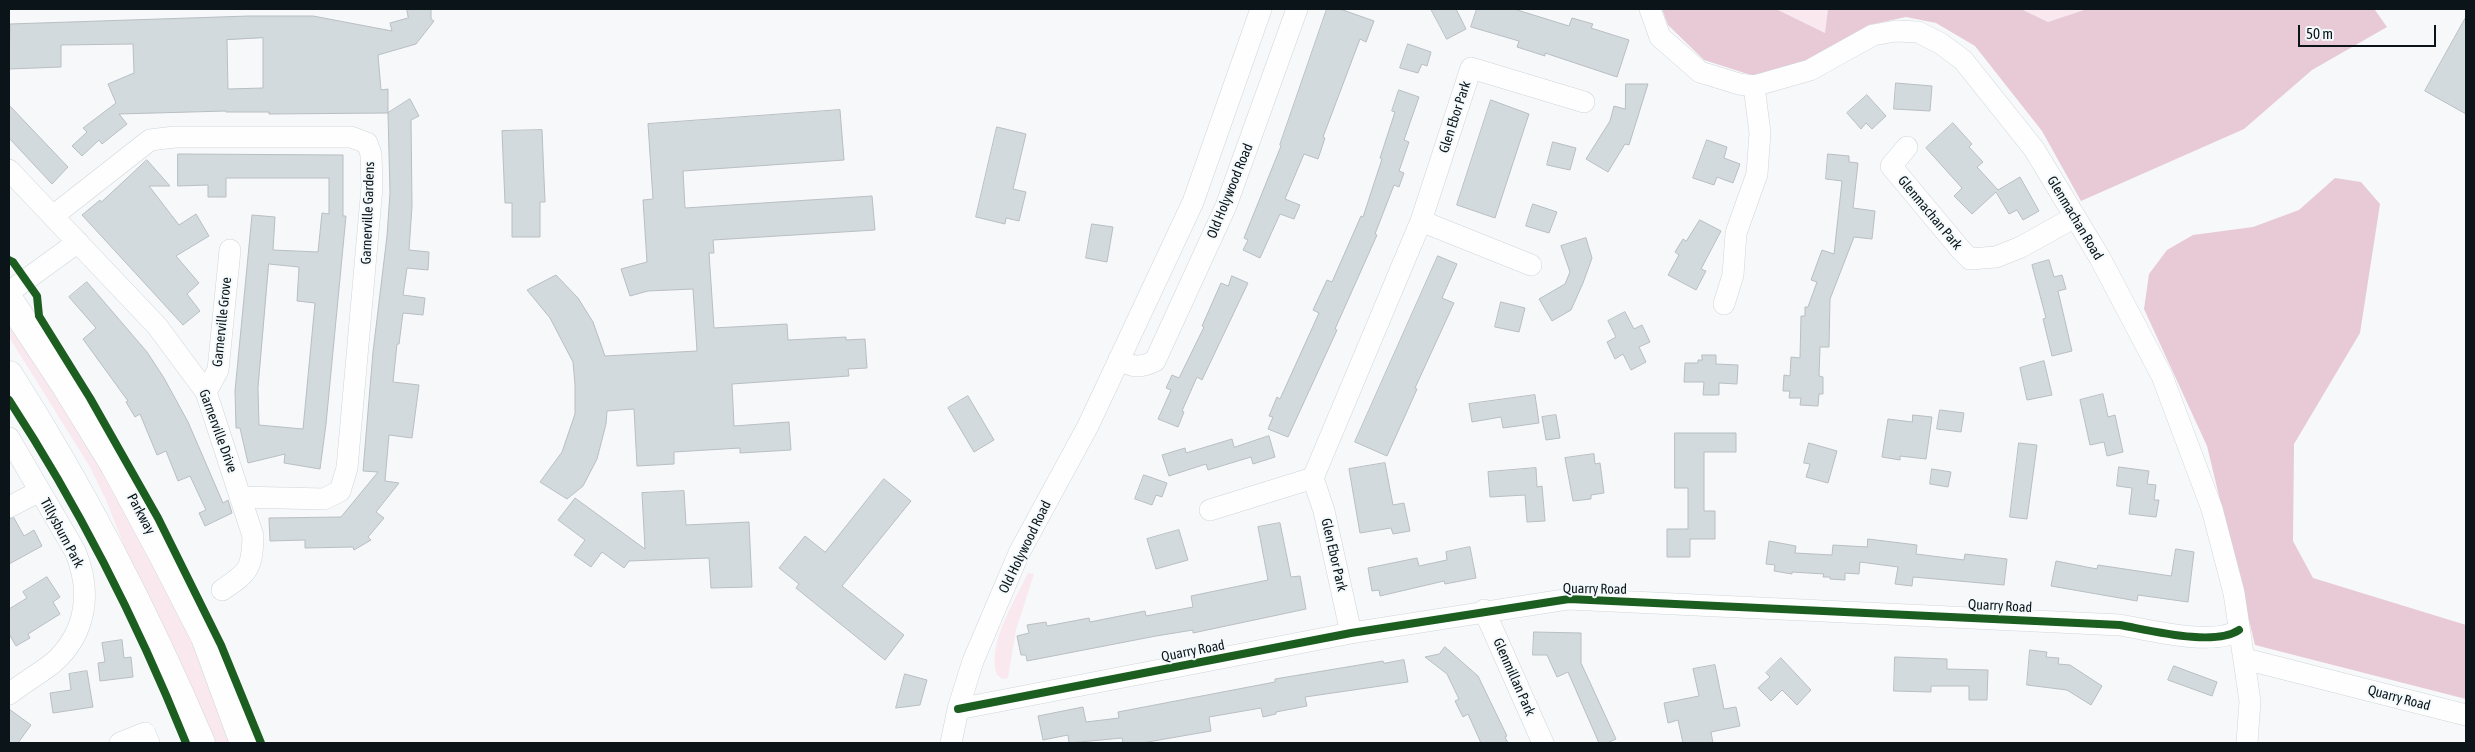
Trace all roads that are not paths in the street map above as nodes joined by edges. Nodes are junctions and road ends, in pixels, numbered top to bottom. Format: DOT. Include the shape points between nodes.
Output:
graph roads {
  1 [pos="1261,9"];
  2 [pos="1297,9"];
  3 [pos="1650,9"];
  4 [pos="1754,86"];
  5 [pos="1584,102"];
  6 [pos="1907,147"];
  7 [pos="9,170"];
  8 [pos="54,216"];
  9 [pos="2075,217"];
  10 [pos="1421,221"];
  11 [pos="78,242"];
  12 [pos="230,250"];
  13 [pos="1531,265"];
  14 [pos="9,292"];
  15 [pos="9,300"];
  16 [pos="1724,304"];
  17 [pos="1119,359"];
  18 [pos="9,375"];
  19 [pos="206,392"];
  20 [pos="9,438"];
  21 [pos="1313,478"];
  22 [pos="40,491"];
  23 [pos="242,497"];
  24 [pos="9,508"];
  25 [pos="1210,510"];
  26 [pos="222,590"];
  27 [pos="1484,610"];
  28 [pos="2239,630"];
  29 [pos="1351,633"];
  30 [pos="2246,659"];
  31 [pos="9,694"];
  32 [pos="958,709"];
  33 [pos="2466,715"];
  34 [pos="120,743"];
  35 [pos="149,743"];
  36 [pos="201,743"];
  37 [pos="244,743"];
  38 [pos="952,743"];
  39 [pos="1543,743"];
  40 [pos="2247,743"];
  1 -- 17 [label="street, Old Holywood Road" via="1193,202"];
  2 -- 17 [label="street, Old Holywood Road" via="1226,206 1155,361 1141,367 1129,366"];
  3 -- 4 [label="street, Glenmachan Road" via="1660,37 1700,72"];
  4 -- 9 [label="street, Glenmachan Road" via="1810,70 1873,35 1918,32 1963,60 2034,149"];
  4 -- 16 [label="street" via="1760,133 1756,174 1736,232 1733,275"];
  5 -- 10 [label="street, Glen Ebor Park" via="1471,68"];
  6 -- 9 [label="street, Glenmachan Park" via="1891,166 1970,259 1996,257 2021,247"];
  7 -- 8 [label="street, Garnerville Drive"];
  8 -- 11 [label="street, Garnerville Drive"];
  8 -- 23 [label="street, Garnerville Gardens" via="150,140 174,137 351,137 367,143 371,206 347,468 340,491 324,499"];
  9 -- 28 [label="street, Glenmachan Road" via="2162,376 2212,509 2234,592"];
  10 -- 13 [label="street"];
  10 -- 21 [label="street, Glen Ebor Park"];
  11 -- 14 [label="street"];
  11 -- 19 [label="street, Garnerville Drive" via="157,326"];
  12 -- 19 [label="street, Garnerville Grove" via="218,370"];
  15 -- 37 [label="highway, Parkway" via="115,466 165,559 205,637"];
  17 -- 32 [label="street, Old Holywood Road" via="1088,426 1019,553 973,661"];
  18 -- 36 [label="highway" via="77,488 111,553 166,660"];
  19 -- 23 [label="street, Garnerville Drive"];
  20 -- 22 [label="street, Tillysburn Park"];
  21 -- 25 [label="street"];
  21 -- 29 [label="street, Glen Ebor Park" via="1324,511"];
  22 -- 24 [label="street"];
  22 -- 31 [label="street, Tillysburn Park" via="82,568 84,611 63,652"];
  23 -- 26 [label="street, Garnerville Drive" via="253,536 252,561 239,578"];
  27 -- 28 [label="street, Quarry Road" via="1569,599 2120,625 2194,638 2233,634"];
  27 -- 29 [label="street, Quarry Road"];
  27 -- 39 [label="street, Glenmillan Park"];
  28 -- 30 [label="street, Glenmachan Road"];
  29 -- 32 [label="street, Quarry Road"];
  30 -- 33 [label="street, Quarry Road"];
  30 -- 40 [label="street, Glenmachan Road" via="2250,700"];
  32 -- 38 [label="street, Old Holywood Road"];
  34 -- 35 [label="street" via="144,733"];
}
